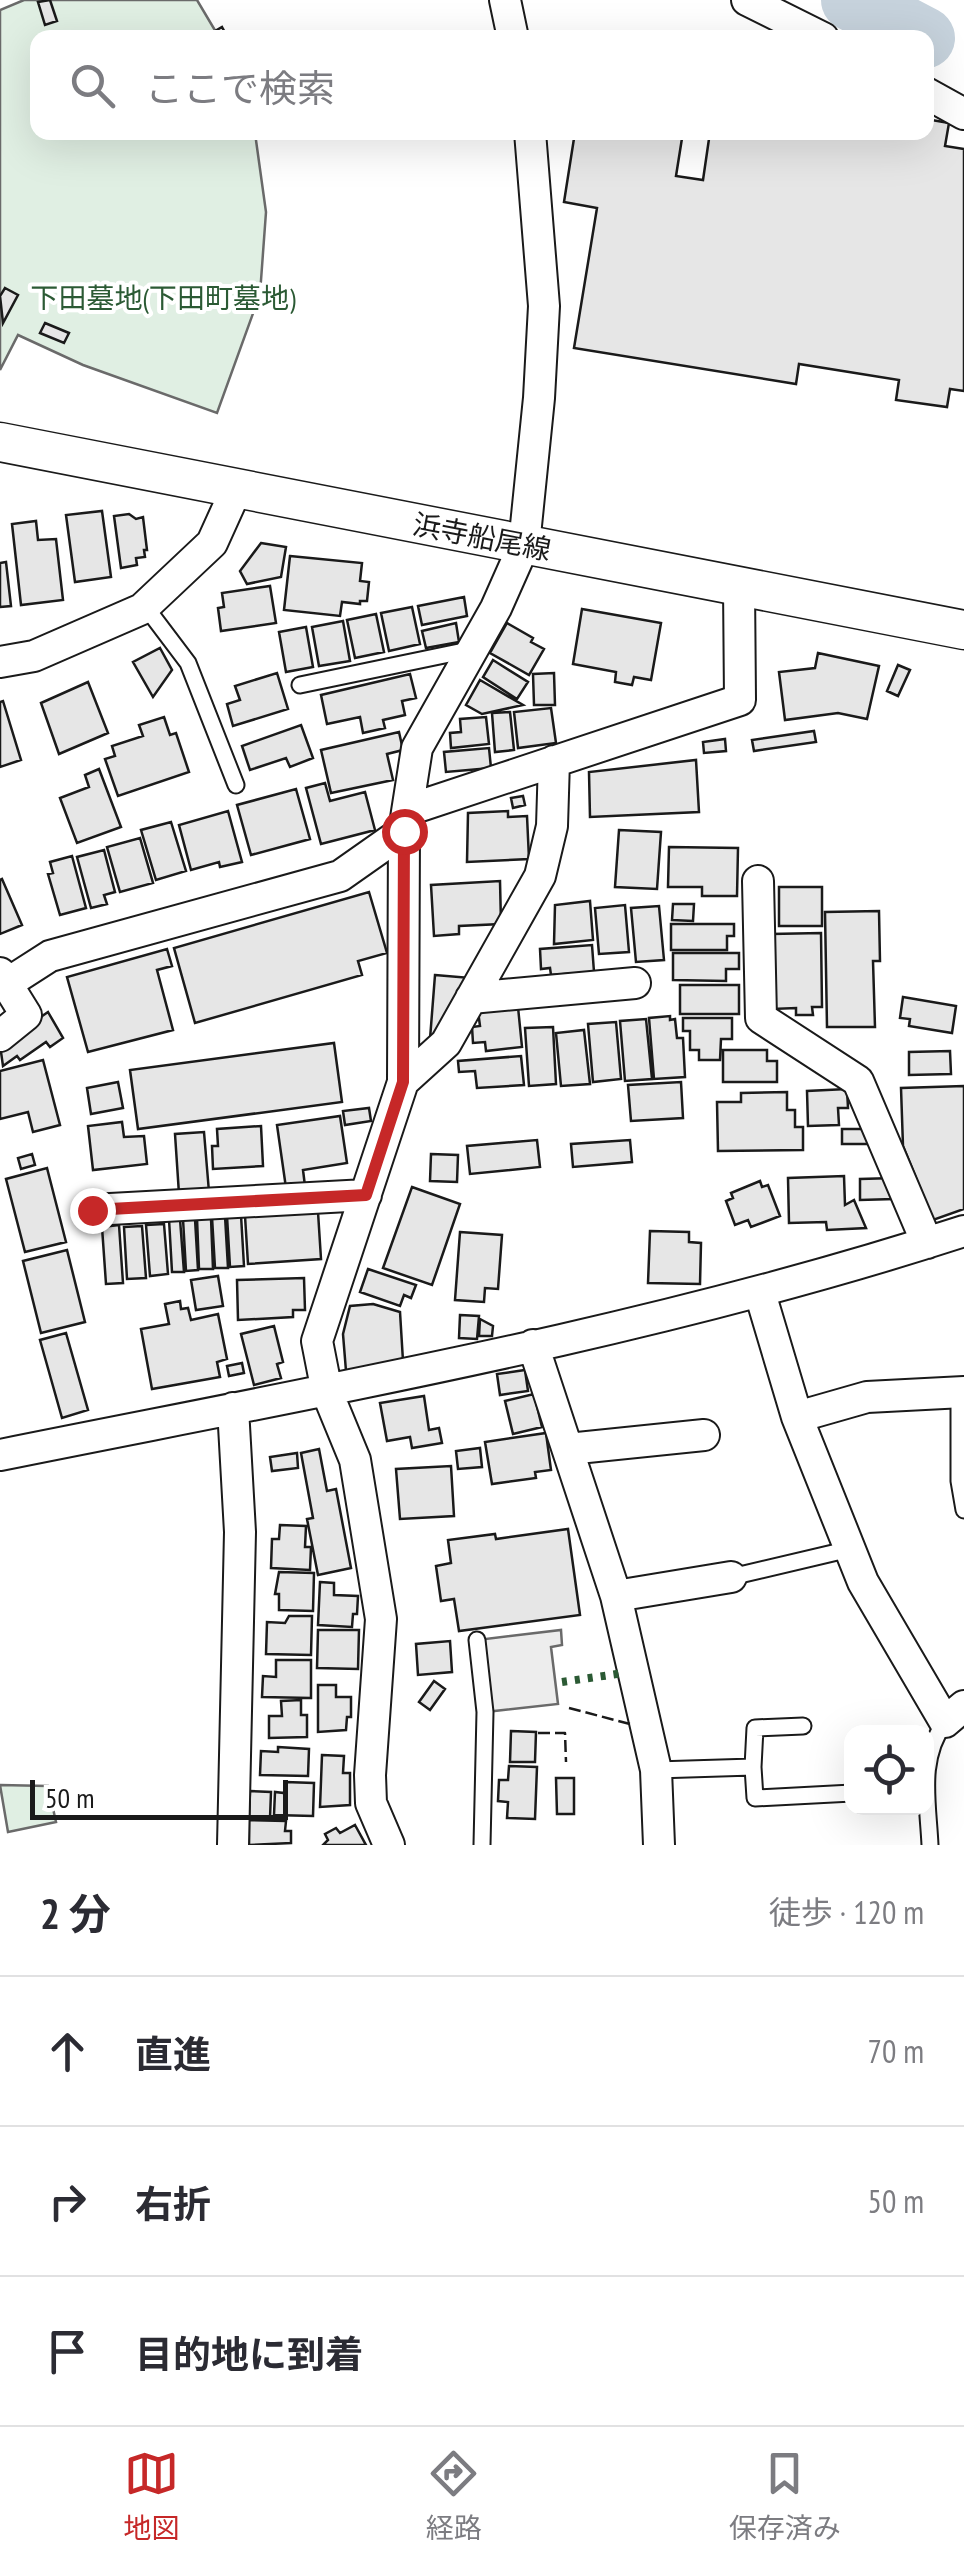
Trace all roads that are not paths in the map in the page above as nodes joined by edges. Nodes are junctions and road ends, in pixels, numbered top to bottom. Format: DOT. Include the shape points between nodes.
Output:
graph roads {
  1 [pos="505,0"];
  2 [pos="748,0"];
  3 [pos="511,30"];
  4 [pos="807,30"];
  5 [pos="934,97"];
  6 [pos="964,114"];
  7 [pos="531,140"];
  8 [pos="0,442"];
  9 [pos="236,490"];
  10 [pos="524,545"];
  11 [pos="738,586"];
  12 [pos="144,606"];
  13 [pos="964,630"];
  14 [pos="470,654"];
  15 [pos="0,662"];
  16 [pos="300,685"];
  17 [pos="554,761"];
  18 [pos="236,785"];
  19 [pos="406,820"];
  20 [pos="758,881"];
  21 [pos="4,978"];
  22 [pos="635,984"];
  23 [pos="471,998"];
  24 [pos="0,1036"];
  25 [pos="403,1082"];
  26 [pos="366,1195"];
  27 [pos="92,1210"];
  28 [pos="964,1231"];
  29 [pos="927,1243"];
  30 [pos="760,1294"];
  31 [pos="534,1345"];
  32 [pos="326,1392"];
  33 [pos="962,1393"];
  34 [pos="233,1408"];
  35 [pos="797,1417"];
  36 [pos="704,1435"];
  37 [pos="568,1449"];
  38 [pos="0,1455"];
  39 [pos="964,1510"];
  40 [pos="850,1549"];
  41 [pos="730,1576"];
  42 [pos="616,1596"];
  43 [pos="477,1640"];
  44 [pos="954,1714"];
  45 [pos="803,1726"];
  46 [pos="753,1767"];
  47 [pos="656,1770"];
  48 [pos="844,1793"];
  49 [pos="232,1845"];
  50 [pos="388,1845"];
  51 [pos="482,1845"];
  52 [pos="659,1845"];
  53 [pos="930,1845"];
  1 -- 3 [label="street"];
  2 -- 4 [label="street"];
  5 -- 6 [label="street"];
  7 -- 10 [label="street" via="544,306"];
  8 -- 9 [label="street, 浜寺船尾線"];
  9 -- 10 [label="street, 浜寺船尾線"];
  9 -- 12 [label="street" via="212,543"];
  10 -- 11 [label="street, 浜寺船尾線"];
  10 -- 14 [label="street"];
  11 -- 13 [label="street, 浜寺船尾線"];
  11 -- 17 [label="street" via="740,700"];
  12 -- 15 [label="street" via="34,656"];
  12 -- 18 [label="lane" via="188,663"];
  14 -- 16 [label="lane"];
  14 -- 19 [label="street" via="418,748"];
  17 -- 19 [label="street"];
  17 -- 23 [label="street" via="552,826 540,876"];
  19 -- 21 [label="street" via="340,876 50,956"];
  19 -- 25 [label="street"];
  20 -- 29 [label="street" via="761,1018 858,1082"];
  21 -- 24 [label="street" via="26,1015"];
  22 -- 23 [label="street"];
  23 -- 25 [label="street" via="446,1043"];
  25 -- 26 [label="street"];
  26 -- 27 [label="street"];
  26 -- 32 [label="street" via="317,1341"];
  28 -- 29 [label="street"];
  29 -- 30 [label="street"];
  30 -- 31 [label="street"];
  30 -- 35 [label="street"];
  31 -- 32 [label="street"];
  31 -- 37 [label="street"];
  32 -- 34 [label="street"];
  32 -- 50 [label="street" via="355,1460 381,1619 370,1775 371,1803"];
  33 -- 35 [label="street" via="867,1396"];
  33 -- 39 [label="lane"];
  34 -- 38 [label="street"];
  34 -- 49 [label="street" via="240,1550"];
  35 -- 40 [label="street"];
  36 -- 37 [label="street"];
  37 -- 42 [label="street"];
  40 -- 41 [label="lane"];
  40 -- 44 [label="street" via="863,1582"];
  41 -- 42 [label="street"];
  42 -- 47 [label="street"];
  43 -- 51 [label="lane" via="486,1712"];
  44 -- 53 [label="lane" via="932,1740 926,1761"];
  45 -- 46 [label="lane" via="755,1728"];
  46 -- 47 [label="lane"];
  46 -- 48 [label="lane" via="756,1798"];
  47 -- 52 [label="street"];
}
